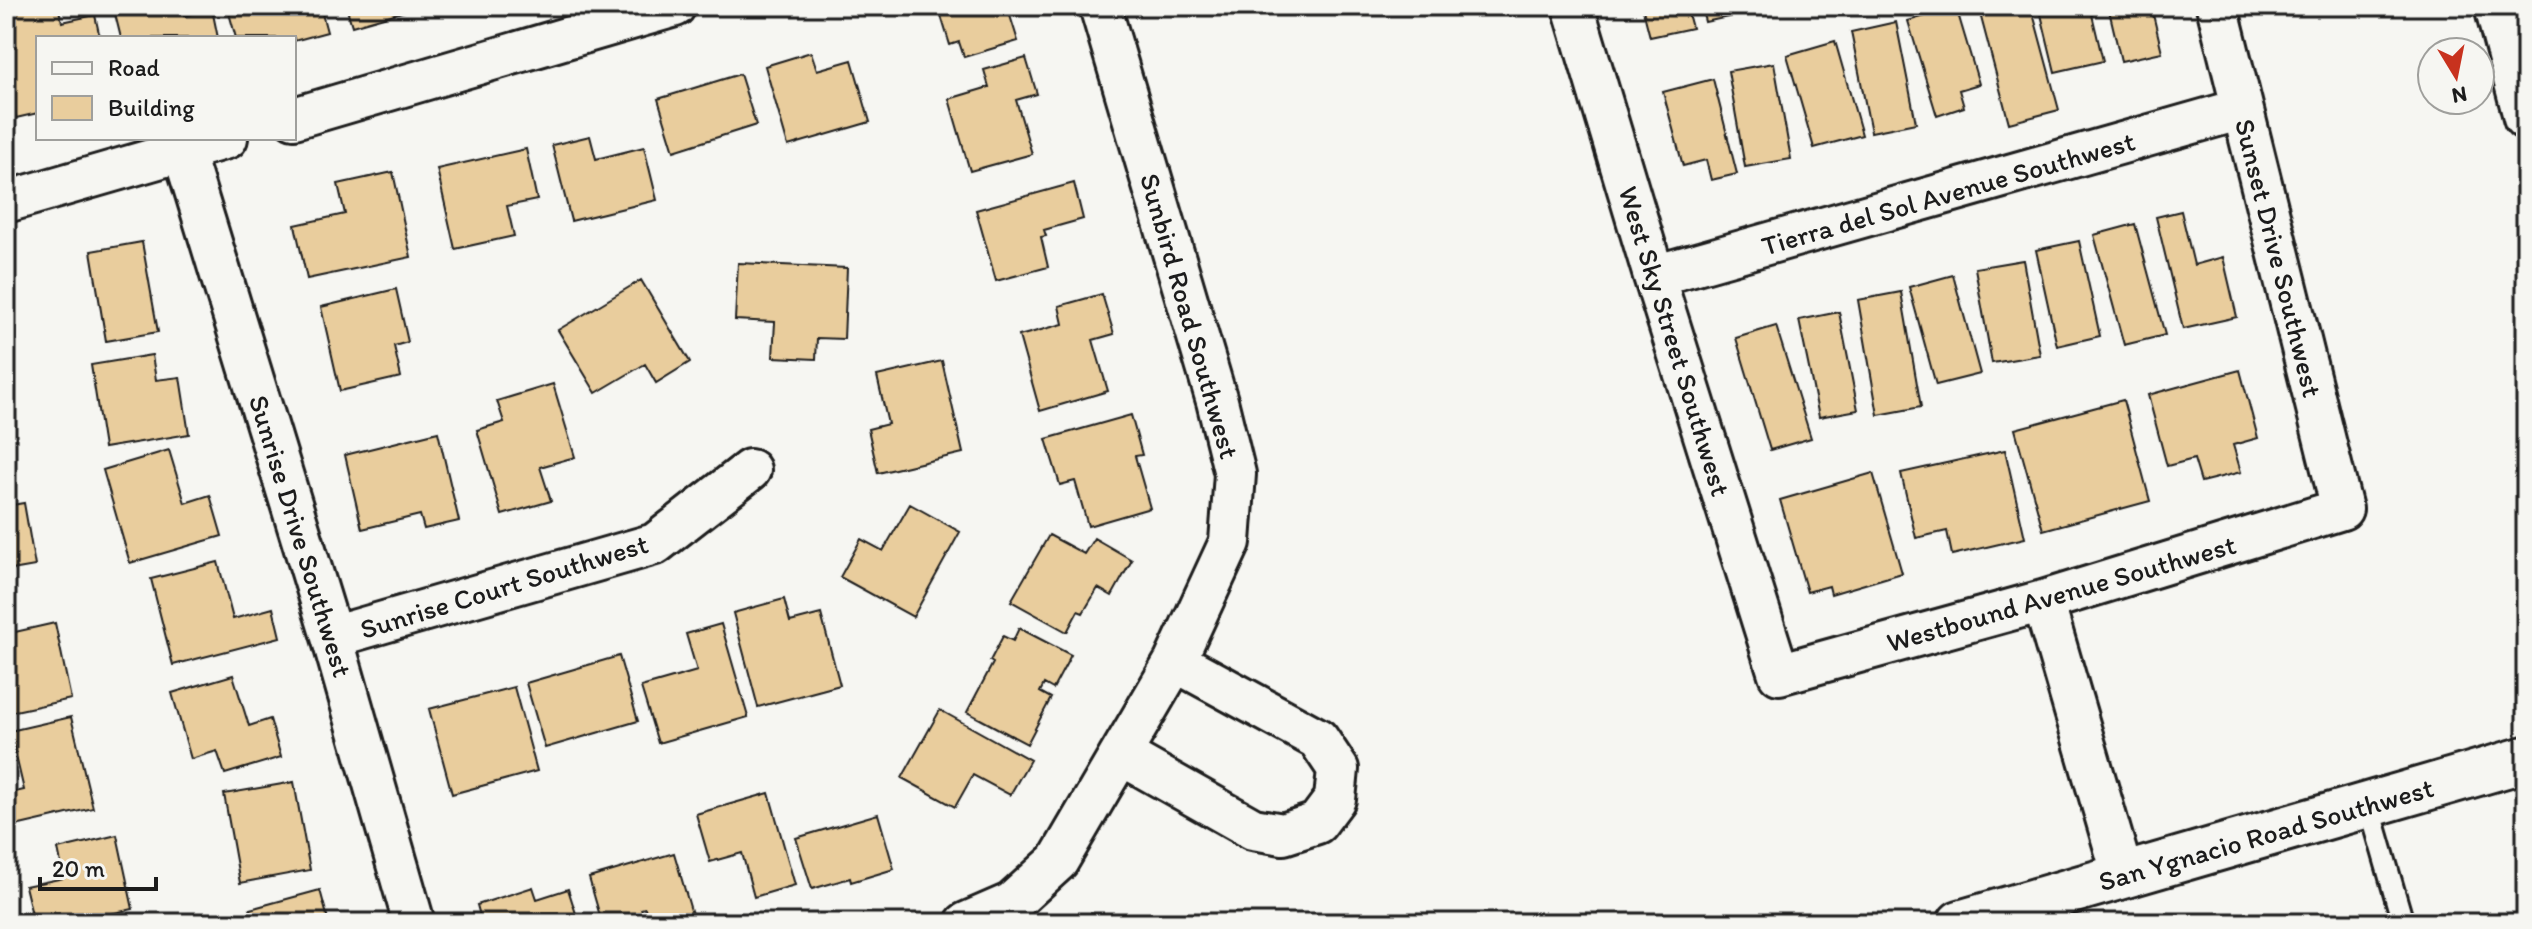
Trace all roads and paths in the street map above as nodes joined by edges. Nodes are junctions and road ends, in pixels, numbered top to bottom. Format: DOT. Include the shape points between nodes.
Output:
graph roads {
  1 [pos="675,6"];
  2 [pos="1100,6"];
  3 [pos="1573,6"];
  4 [pos="2217,6"];
  5 [pos="2497,6"];
  6 [pos="2242,109"];
  7 [pos="296,117"];
  8 [pos="2526,117"];
  9 [pos="220,140"];
  10 [pos="183,151"];
  11 [pos="6,202"];
  12 [pos="1654,276"];
  13 [pos="750,470"];
  14 [pos="2342,509"];
  15 [pos="2043,601"];
  16 [pos="332,637"];
  17 [pos="1175,661"];
  18 [pos="1779,674"];
  19 [pos="1122,755"];
  20 [pos="2526,759"];
  21 [pos="2369,805"];
  22 [pos="2123,876"];
  23 [pos="414,923"];
  24 [pos="966,923"];
  25 [pos="1960,923"];
  26 [pos="2403,923"];
  1 -- 7 [label="street"];
  2 -- 17 [label="street, Sunbird Road Southwest" via="1235,474 1230,542"];
  3 -- 12 [label="street, West Sky Street Southwest"];
  4 -- 6 [label="street, Sunset Drive Southwest"];
  5 -- 8 [label="street"];
  6 -- 12 [label="street, Tierra del Sol Avenue Southwest"];
  6 -- 14 [label="street, Sunset Drive Southwest"];
  9 -- 10 [label="street"];
  10 -- 11 [label="street"];
  10 -- 16 [label="street, Sunrise Drive Southwest"];
  12 -- 18 [label="street, West Sky Street Southwest"];
  13 -- 16 [label="street, Sunrise Court Southwest" via="655,544"];
  14 -- 15 [label="street, Westbound Avenue Southwest"];
  15 -- 18 [label="street, Westbound Avenue Southwest"];
  15 -- 22 [label="street"];
  16 -- 23 [label="street, Sunrise Drive Southwest"];
  17 -- 19 [label="street, Sunbird Road Southwest"];
  17 -- 19 [label="street" via="1318,739 1338,769 1335,799 1317,823 1283,834 1253,829"];
  19 -- 24 [label="street, Sunbird Road Southwest" via="1058,861 1012,903"];
  20 -- 21 [label="street, San Ygnacio Road Southwest"];
  21 -- 22 [label="street, San Ygnacio Road Southwest"];
  21 -- 26 [label="lane"];
  22 -- 25 [label="street, San Ygnacio Road Southwest"];
}
